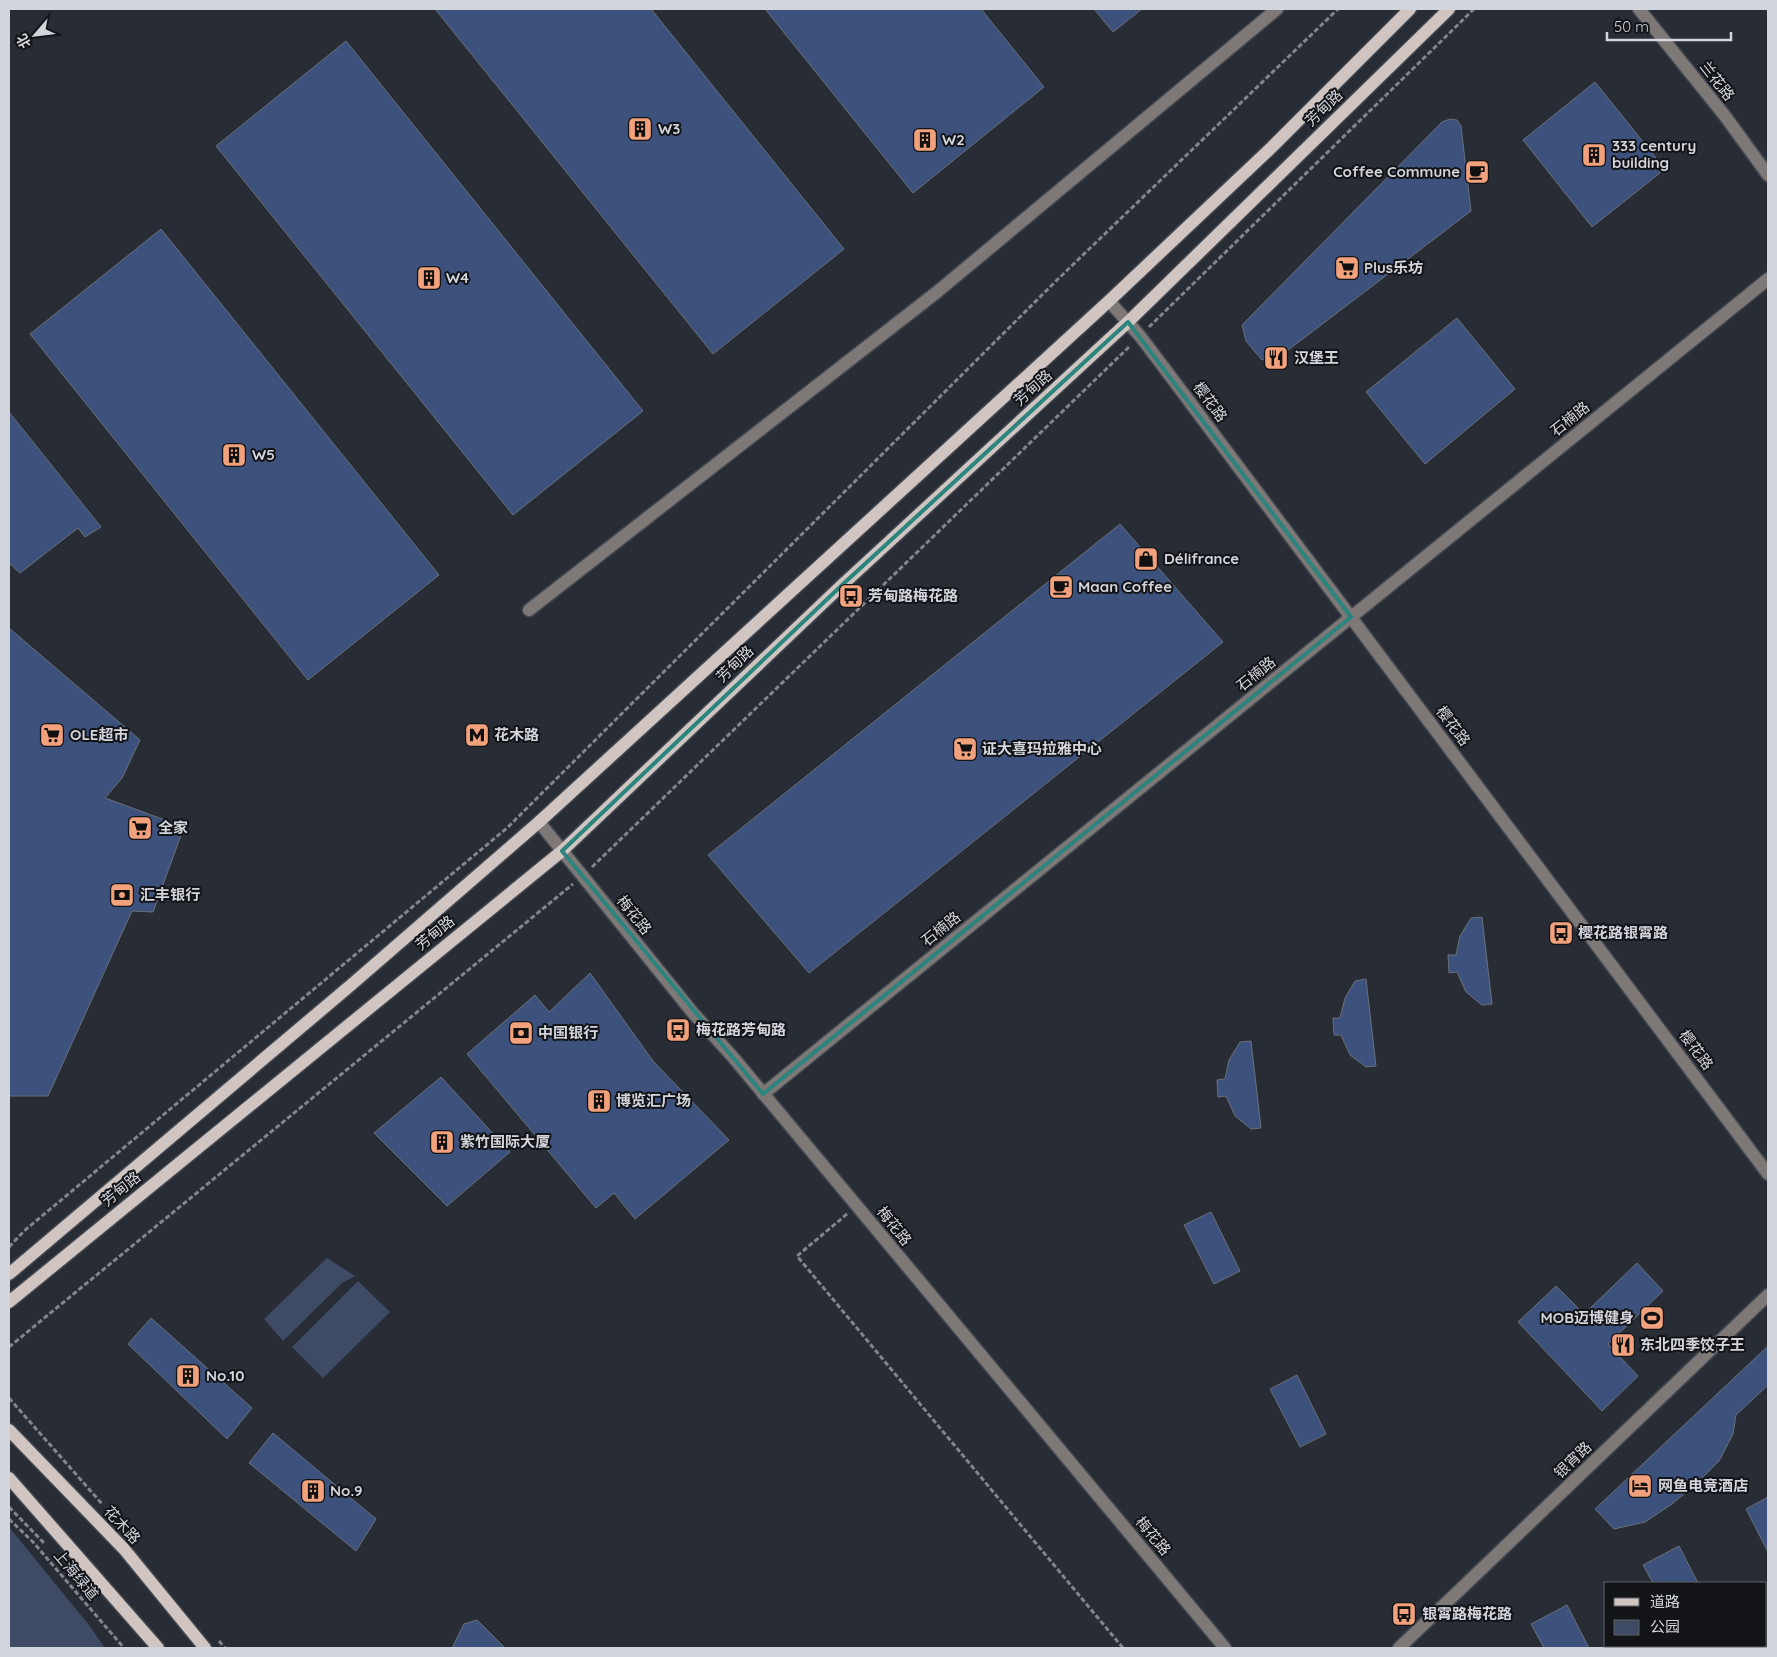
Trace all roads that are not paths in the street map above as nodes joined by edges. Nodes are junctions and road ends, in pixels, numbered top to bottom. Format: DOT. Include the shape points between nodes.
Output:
graph roads {
  1 [pos="1277,9"];
  2 [pos="1410,9"];
  3 [pos="1449,9"];
  4 [pos="1639,9"];
  5 [pos="1768,175"];
  6 [pos="1768,279"];
  7 [pos="1109,300"];
  8 [pos="1128,322"];
  9 [pos="529,610"];
  10 [pos="1352,617"];
  11 [pos="539,822"];
  12 [pos="562,851"];
  13 [pos="763,1094"];
  14 [pos="1768,1174"];
  15 [pos="9,1274"];
  16 [pos="1768,1295"];
  17 [pos="9,1302"];
  18 [pos="9,1430"];
  19 [pos="9,1478"];
  20 [pos="158,1648"];
  21 [pos="204,1648"];
  22 [pos="1225,1648"];
  23 [pos="1399,1648"];
  1 -- 9 [label="street" via="937,292"];
  2 -- 7 [label="main road, 芳甸路" via="1272,147"];
  3 -- 8 [label="main road, 芳甸路"];
  4 -- 5 [label="street, 兰花路"];
  6 -- 10 [label="street, 石楠路"];
  7 -- 8 [label="street, 樱花路"];
  7 -- 11 [label="main road, 芳甸路"];
  8 -- 10 [label="street, 樱花路"];
  8 -- 12 [label="main road, 芳甸路" via="841,586"];
  10 -- 13 [label="street, 石楠路"];
  10 -- 14 [label="street, 樱花路"];
  11 -- 12 [label="street, 梅花路"];
  11 -- 15 [label="main road, 芳甸路"];
  12 -- 13 [label="street, 梅花路"];
  12 -- 17 [label="main road, 芳甸路"];
  13 -- 22 [label="street, 梅花路"];
  16 -- 23 [label="street, 银宵路"];
  18 -- 21 [label="main road, 花木路" via="124,1549"];
  19 -- 20 [label="main road"];
}
